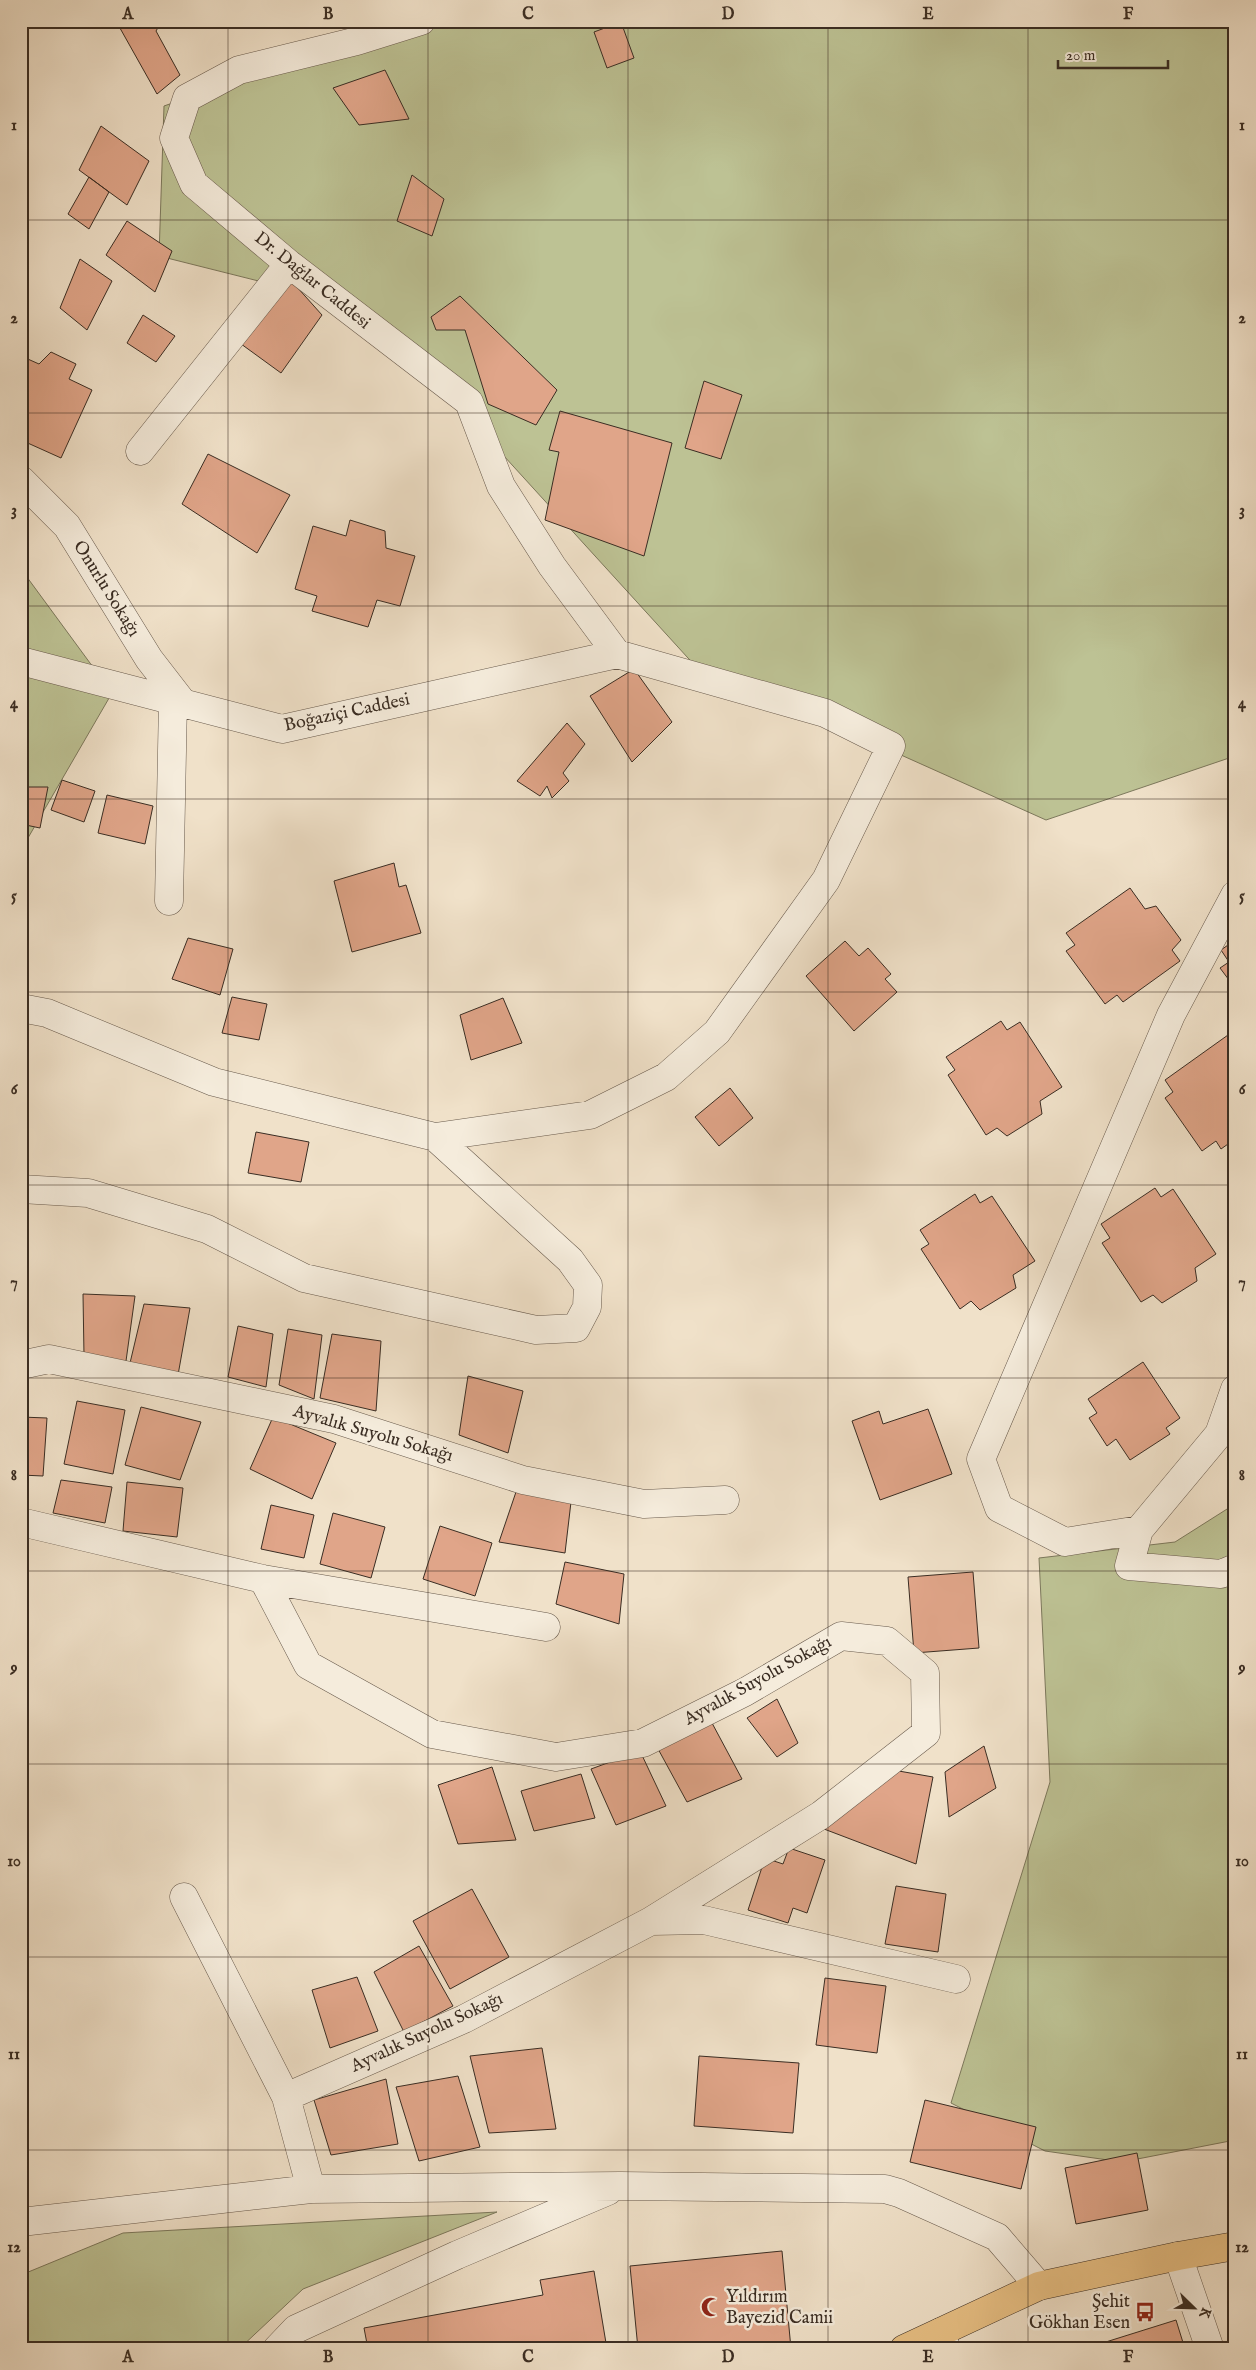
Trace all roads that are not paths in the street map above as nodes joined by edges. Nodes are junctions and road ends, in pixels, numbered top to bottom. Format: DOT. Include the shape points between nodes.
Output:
graph roads {
  1 [pos="421,21"];
  2 [pos="289,264"];
  3 [pos="140,451"];
  4 [pos="21,480"];
  5 [pos="617,654"];
  6 [pos="21,661"];
  7 [pos="178,702"];
  8 [pos="1235,895"];
  9 [pos="169,901"];
  10 [pos="21,1008"];
  11 [pos="435,1137"];
  12 [pos="21,1189"];
  13 [pos="21,1365"];
  14 [pos="1235,1390"];
  15 [pos="725,1500"];
  16 [pos="21,1522"];
  17 [pos="1139,1530"];
  18 [pos="1235,1568"];
  19 [pos="263,1579"];
  20 [pos="546,1627"];
  21 [pos="184,1897"];
  22 [pos="651,1921"];
  23 [pos="956,1979"];
  24 [pos="286,2097"];
  25 [pos="621,2186"];
  26 [pos="311,2189"];
  27 [pos="21,2222"];
  28 [pos="1235,2246"];
  29 [pos="1178,2256"];
  30 [pos="1039,2286"];
  31 [pos="943,2340"];
  32 [pos="277,2349"];
  33 [pos="904,2349"];
  34 [pos="1210,2349"];
  1 -- 2 [label="street, Dr. Dağlar Caddesi" via="357,41 239,70 187,98 174,138 194,184"];
  2 -- 3 [label="street"];
  2 -- 5 [label="street, Dr. Dağlar Caddesi" via="469,402 501,486 552,566"];
  4 -- 7 [label="street, Onurlu Sokağı" via="67,526"];
  5 -- 7 [label="street, Boğaziçi Caddesi" via="282,730"];
  5 -- 11 [label="street" via="825,713 891,746 826,880 717,1032 666,1077 590,1115"];
  6 -- 7 [label="street, Boğaziçi Caddesi"];
  7 -- 9 [label="street"];
  8 -- 17 [label="street" via="1171,1015 981,1459 999,1508 1065,1542"];
  10 -- 11 [label="street" via="47,1012 214,1082"];
  11 -- 12 [label="street" via="570,1260 588,1285 587,1306 576,1328 536,1330 304,1278 207,1228 88,1193"];
  13 -- 15 [label="street, Ayvalık Suyolu Sokağı" via="49,1359 334,1419 523,1480 644,1504"];
  14 -- 17 [label="street" via="1219,1434"];
  16 -- 19 [label="street"];
  17 -- 18 [label="street" via="1128,1566 1220,1574"];
  19 -- 20 [label="street"];
  19 -- 22 [label="street, Ayvalık Suyolu Sokağı" via="308,1665 432,1734 556,1757 643,1743 745,1692 841,1636 887,1642 925,1674 926,1733 822,1816"];
  21 -- 24 [label="street"];
  22 -- 23 [label="street, Ayvalık Suyolu Sokağı" via="704,1920"];
  22 -- 24 [label="street, Ayvalık Suyolu Sokağı" via="464,2020"];
  24 -- 26 [label="street"];
  25 -- 26 [label="street"];
  25 -- 30 [label="street" via="885,2189 997,2237"];
  25 -- 32 [label="street" via="457,2255 296,2329"];
  26 -- 27 [label="street"];
  28 -- 29 [label="main road"];
  29 -- 30 [label="main road"];
  29 -- 34 [label="street"];
  30 -- 31 [label="main road"];
  31 -- 33 [label="main road"];
}
